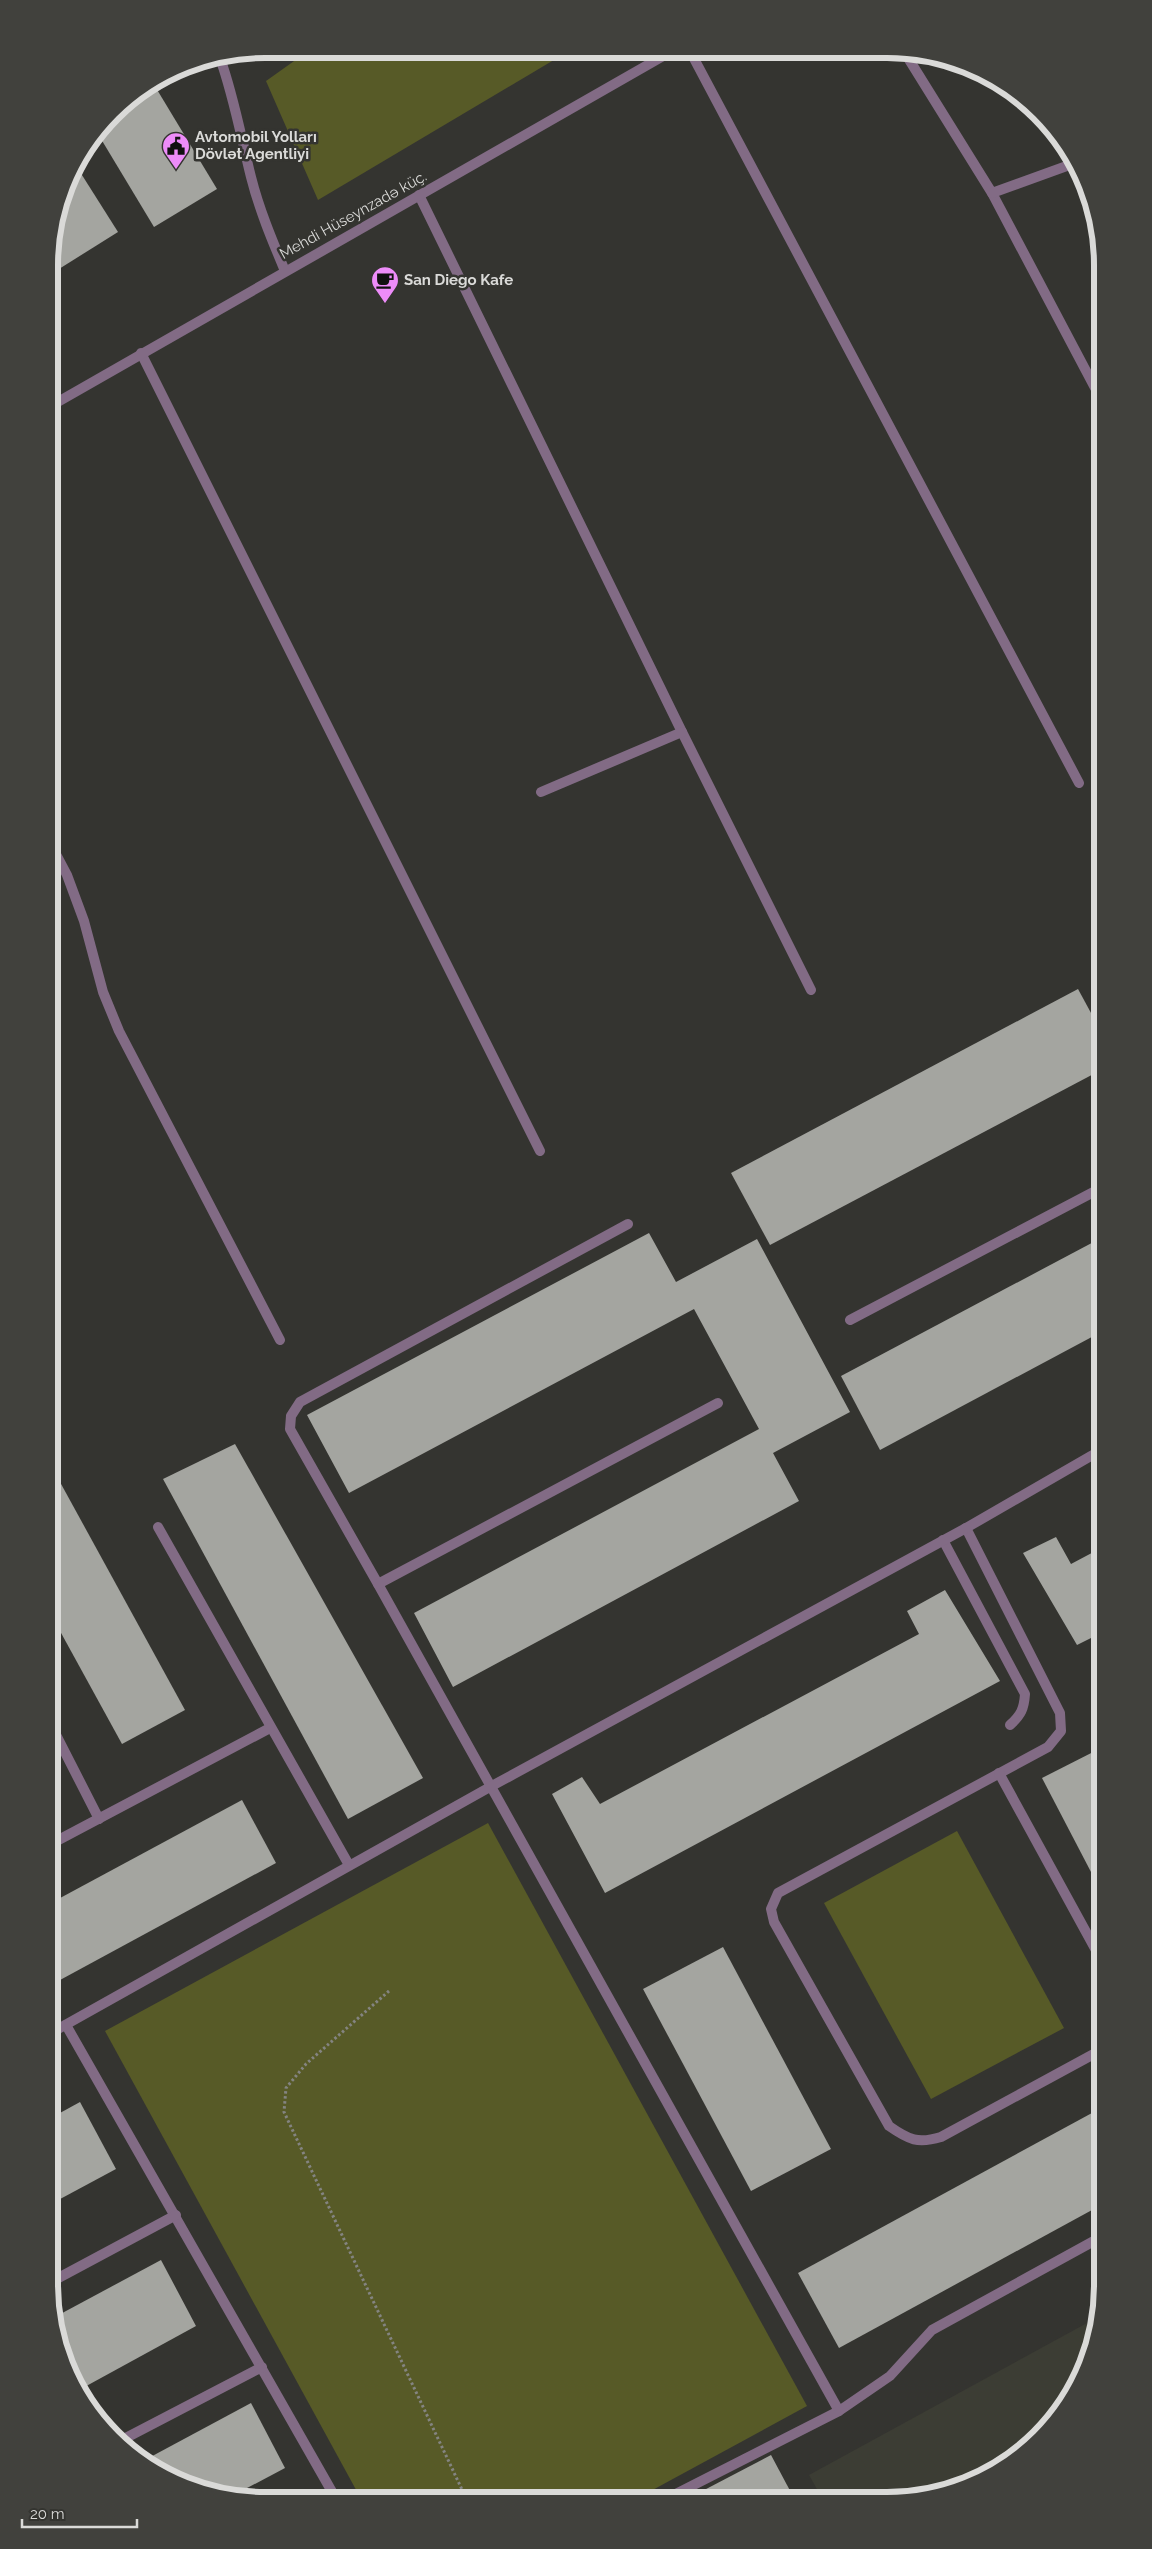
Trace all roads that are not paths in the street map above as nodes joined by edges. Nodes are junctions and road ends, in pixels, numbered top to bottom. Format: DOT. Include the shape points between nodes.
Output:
graph roads {
  1 [pos="660,58"];
  2 [pos="694,58"];
  3 [pos="908,59"];
  4 [pos="221,62"];
  5 [pos="1069,165"];
  6 [pos="992,193"];
  7 [pos="419,195"];
  8 [pos="285,271"];
  9 [pos="141,353"];
  10 [pos="1095,389"];
  11 [pos="58,401"];
  12 [pos="682,732"];
  13 [pos="1079,784"];
  14 [pos="541,792"];
  15 [pos="58,858"];
  16 [pos="811,990"];
  17 [pos="540,1151"];
  18 [pos="1095,1192"];
  19 [pos="628,1224"];
  20 [pos="850,1320"];
  21 [pos="280,1340"];
  22 [pos="718,1403"];
  23 [pos="1095,1454"];
  24 [pos="158,1527"];
  25 [pos="966,1528"];
  26 [pos="943,1540"];
  27 [pos="378,1584"];
  28 [pos="1010,1725"];
  29 [pos="270,1728"];
  30 [pos="58,1738"];
  31 [pos="999,1773"];
  32 [pos="490,1787"];
  33 [pos="99,1818"];
  34 [pos="58,1840"];
  35 [pos="349,1865"];
  36 [pos="1095,1948"];
  37 [pos="66,2025"];
  38 [pos="58,2029"];
  39 [pos="1095,2054"];
  40 [pos="176,2215"];
  41 [pos="1095,2240"];
  42 [pos="58,2278"];
  43 [pos="262,2367"];
  44 [pos="839,2411"];
  45 [pos="126,2438"];
  46 [pos="332,2492"];
  47 [pos="680,2492"];
  1 -- 7 [label="street, Mehdi Hüseynzadə küç."];
  2 -- 13 [label="street"];
  3 -- 6 [label="street"];
  4 -- 8 [label="street" via="238,116 251,178 268,232"];
  5 -- 6 [label="street"];
  6 -- 10 [label="street"];
  7 -- 8 [label="street, Mehdi Hüseynzadə küç."];
  7 -- 12 [label="street"];
  8 -- 9 [label="street, Mehdi Hüseynzadə küç."];
  9 -- 11 [label="street, Mehdi Hüseynzadə küç."];
  9 -- 17 [label="street"];
  12 -- 14 [label="street"];
  12 -- 16 [label="street"];
  15 -- 21 [label="street" via="84,921 103,992 119,1031"];
  18 -- 20 [label="street"];
  19 -- 27 [label="street" via="300,1402 291,1416 290,1429"];
  22 -- 27 [label="street"];
  23 -- 25 [label="street"];
  24 -- 29 [label="street"];
  25 -- 26 [label="street"];
  25 -- 31 [label="street" via="1060,1713 1060,1731 1048,1747"];
  26 -- 28 [label="street" via="1025,1694 1020,1716"];
  26 -- 32 [label="street"];
  27 -- 32 [label="street"];
  29 -- 33 [label="street"];
  29 -- 35 [label="street"];
  30 -- 33 [label="street"];
  31 -- 36 [label="street"];
  31 -- 39 [label="street" via="778,1894 771,1909 774,1922 889,2126 905,2137 924,2142 941,2137"];
  32 -- 35 [label="street"];
  32 -- 44 [label="street"];
  33 -- 34 [label="street"];
  35 -- 37 [label="street"];
  37 -- 38 [label="street"];
  37 -- 40 [label="street"];
  40 -- 42 [label="street"];
  40 -- 43 [label="street"];
  41 -- 44 [label="street" via="932,2330 890,2376"];
  43 -- 45 [label="street"];
  43 -- 46 [label="street"];
  44 -- 47 [label="street"];
}
